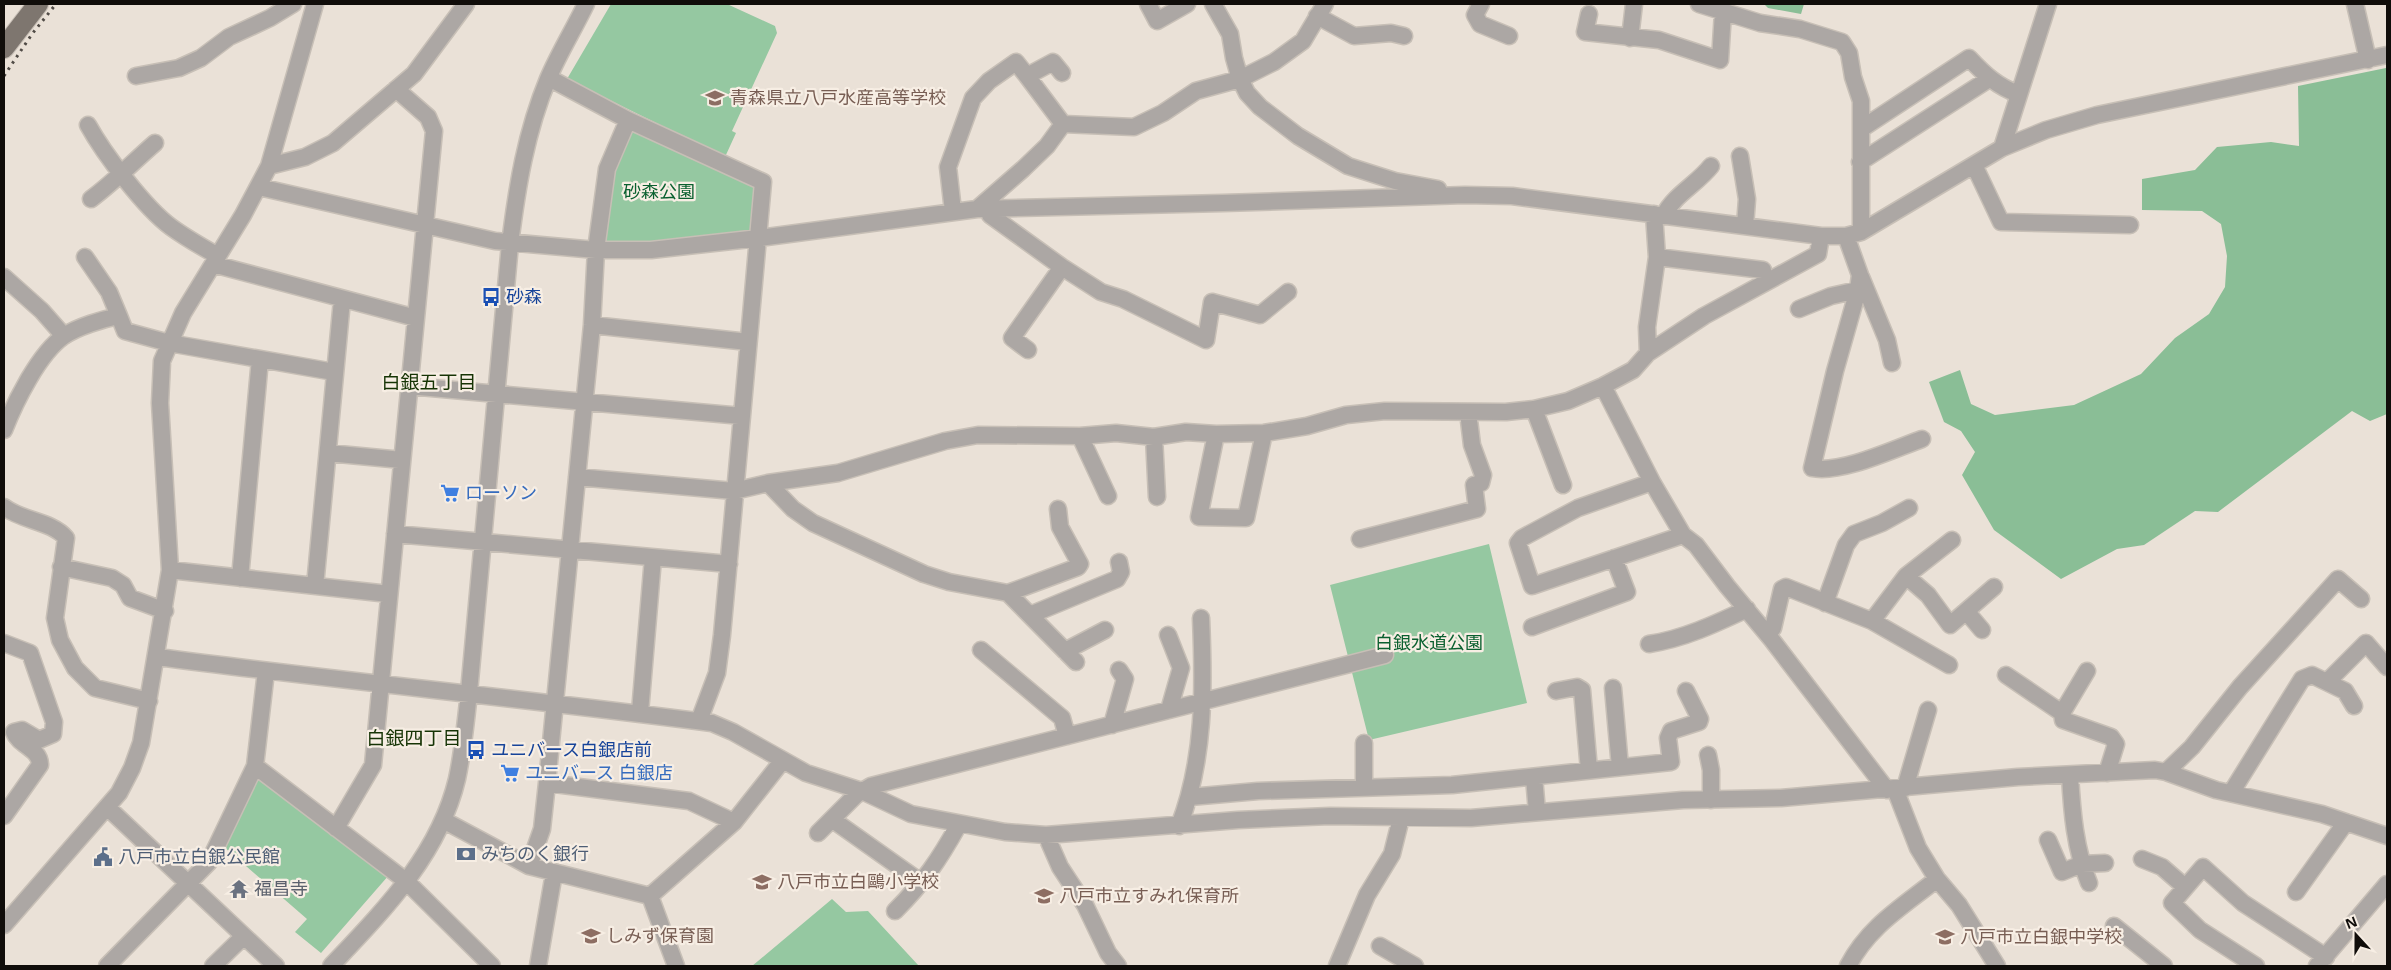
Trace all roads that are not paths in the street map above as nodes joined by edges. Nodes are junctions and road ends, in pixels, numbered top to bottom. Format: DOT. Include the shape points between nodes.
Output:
graph roads {
  1 [pos="38,4"];
  2 [pos="293,4"];
  3 [pos="315,4"];
  4 [pos="466,4"];
  5 [pos="586,4"];
  6 [pos="1148,4"];
  7 [pos="1186,4"];
  8 [pos="1213,4"];
  9 [pos="1481,4"];
  10 [pos="1634,4"];
  11 [pos="1699,4"];
  12 [pos="2048,4"];
  13 [pos="2355,4"];
  14 [pos="1320,8"];
  15 [pos="1723,12"];
  16 [pos="1589,14"];
  17 [pos="1404,36"];
  18 [pos="1509,36"];
  19 [pos="1630,38"];
  20 [pos="4,48"];
  21 [pos="2387,55"];
  22 [pos="2368,60"];
  23 [pos="1062,73"];
  24 [pos="136,76"];
  25 [pos="1027,76"];
  26 [pos="549,78"];
  27 [pos="1240,79"];
  28 [pos="1989,79"];
  29 [pos="396,89"];
  30 [pos="2018,94"];
  31 [pos="628,120"];
  32 [pos="1063,124"];
  33 [pos="88,126"];
  34 [pos="1861,129"];
  35 [pos="155,143"];
  36 [pos="2002,148"];
  37 [pos="1740,156"];
  38 [pos="1860,162"];
  39 [pos="1974,165"];
  40 [pos="268,166"];
  41 [pos="1711,166"];
  42 [pos="122,174"];
  43 [pos="258,187"];
  44 [pos="1465,195"];
  45 [pos="90,199"];
  46 [pos="983,208"];
  47 [pos="953,211"];
  48 [pos="1659,215"];
  49 [pos="2130,225"];
  50 [pos="425,226"];
  51 [pos="1745,226"];
  52 [pos="1853,234"];
  53 [pos="1821,236"];
  54 [pos="759,238"];
  55 [pos="510,244"];
  56 [pos="596,250"];
  57 [pos="85,256"];
  58 [pos="1657,257"];
  59 [pos="215,260"];
  60 [pos="1062,267"];
  61 [pos="1763,270"];
  62 [pos="4,277"];
  63 [pos="1859,283"];
  64 [pos="1288,292"];
  65 [pos="342,300"];
  66 [pos="1799,309"];
  67 [pos="119,316"];
  68 [pos="416,318"];
  69 [pos="592,325"];
  70 [pos="64,336"];
  71 [pos="748,342"];
  72 [pos="169,343"];
  73 [pos="1028,350"];
  74 [pos="1648,353"];
  75 [pos="260,359"];
  76 [pos="1892,363"];
  77 [pos="334,372"];
  78 [pos="409,386"];
  79 [pos="1603,386"];
  80 [pos="497,394"];
  81 [pos="584,402"];
  82 [pos="1534,409"];
  83 [pos="1468,412"];
  84 [pos="742,416"];
  85 [pos="4,430"];
  86 [pos="1264,432"];
  87 [pos="1216,434"];
  88 [pos="1080,436"];
  89 [pos="1154,437"];
  90 [pos="1922,439"];
  91 [pos="328,453"];
  92 [pos="402,460"];
  93 [pos="577,477"];
  94 [pos="1652,482"];
  95 [pos="768,483"];
  96 [pos="1563,485"];
  97 [pos="734,492"];
  98 [pos="1108,496"];
  99 [pos="1157,497"];
  100 [pos="4,507"];
  101 [pos="1909,508"];
  102 [pos="1058,509"];
  103 [pos="396,534"];
  104 [pos="1683,535"];
  105 [pos="1360,539"];
  106 [pos="1952,540"];
  107 [pos="483,544"];
  108 [pos="571,551"];
  109 [pos="653,558"];
  110 [pos="1614,558"];
  111 [pos="1119,562"];
  112 [pos="729,564"];
  113 [pos="61,567"];
  114 [pos="170,570"];
  115 [pos="1906,576"];
  116 [pos="240,578"];
  117 [pos="315,586"];
  118 [pos="1994,587"];
  119 [pos="1008,593"];
  120 [pos="389,594"];
  121 [pos="2361,599"];
  122 [pos="1825,602"];
  123 [pos="1746,610"];
  124 [pos="165,611"];
  125 [pos="1966,611"];
  126 [pos="1030,615"];
  127 [pos="1201,618"];
  128 [pos="1872,622"];
  129 [pos="1532,627"];
  130 [pos="1105,630"];
  131 [pos="1982,630"];
  132 [pos="1767,634"];
  133 [pos="1168,635"];
  134 [pos="4,643"];
  135 [pos="1649,644"];
  136 [pos="981,650"];
  137 [pos="1385,655"];
  138 [pos="157,657"];
  139 [pos="1949,665"];
  140 [pos="2387,667"];
  141 [pos="1118,670"];
  142 [pos="266,671"];
  143 [pos="2087,671"];
  144 [pos="2006,675"];
  145 [pos="2327,682"];
  146 [pos="381,683"];
  147 [pos="1613,688"];
  148 [pos="1556,691"];
  149 [pos="1686,691"];
  150 [pos="469,692"];
  151 [pos="149,701"];
  152 [pos="1202,701"];
  153 [pos="555,702"];
  154 [pos="2354,706"];
  155 [pos="1169,710"];
  156 [pos="1928,710"];
  157 [pos="640,712"];
  158 [pos="2062,714"];
  159 [pos="699,721"];
  160 [pos="1112,724"];
  161 [pos="9,729"];
  162 [pos="1067,736"];
  163 [pos="1364,744"];
  164 [pos="1708,755"];
  165 [pos="783,760"];
  166 [pos="255,766"];
  167 [pos="1620,767"];
  168 [pos="1588,770"];
  169 [pos="2166,772"];
  170 [pos="2107,773"];
  171 [pos="2070,775"];
  172 [pos="1534,777"];
  173 [pos="547,783"];
  174 [pos="1364,788"];
  175 [pos="1896,789"];
  176 [pos="862,791"];
  177 [pos="2231,793"];
  178 [pos="1190,797"];
  179 [pos="1711,800"];
  180 [pos="107,807"];
  181 [pos="1537,812"];
  182 [pos="4,816"];
  183 [pos="1401,818"];
  184 [pos="443,820"];
  185 [pos="833,820"];
  186 [pos="734,822"];
  187 [pos="2346,822"];
  188 [pos="959,824"];
  189 [pos="1179,826"];
  190 [pos="336,828"];
  191 [pos="818,833"];
  192 [pos="1046,834"];
  193 [pos="2387,835"];
  194 [pos="2048,840"];
  195 [pos="2142,860"];
  196 [pos="2105,863"];
  197 [pos="2082,864"];
  198 [pos="529,866"];
  199 [pos="554,873"];
  200 [pos="1937,879"];
  201 [pos="406,881"];
  202 [pos="922,883"];
  203 [pos="2089,883"];
  204 [pos="189,884"];
  205 [pos="2387,884"];
  206 [pos="2185,887"];
  207 [pos="2296,892"];
  208 [pos="650,896"];
  209 [pos="895,911"];
  210 [pos="4,925"];
  211 [pos="2114,926"];
  212 [pos="244,936"];
  213 [pos="1380,946"];
  214 [pos="2323,962"];
  215 [pos="107,966"];
  216 [pos="213,966"];
  217 [pos="276,966"];
  218 [pos="331,966"];
  219 [pos="492,966"];
  220 [pos="538,966"];
  221 [pos="676,966"];
  222 [pos="1118,966"];
  223 [pos="1337,966"];
  224 [pos="1415,966"];
  225 [pos="1848,966"];
  226 [pos="1997,966"];
  227 [pos="2164,966"];
  228 [pos="2256,966"];
  1 -- 20 [label="main road"];
  2 -- 24 [label="street" via="229,38 201,58 179,68"];
  3 -- 40 [label="street"];
  4 -- 29 [label="street" via="414,74"];
  5 -- 26 [label="street"];
  6 -- 7 [label="street" via="1157,21"];
  8 -- 27 [label="street" via="1230,34"];
  9 -- 18 [label="street" via="1475,15 1480,24"];
  10 -- 19 [label="street"];
  11 -- 15 [label="street"];
  12 -- 30 [label="street"];
  13 -- 22 [label="street"];
  14 -- 17 [label="street" via="1354,36 1391,33"];
  14 -- 27 [label="street" via="1303,41 1274,62"];
  15 -- 19 [label="street" via="1720,60 1659,40"];
  15 -- 34 [label="street" via="1842,42 1849,53 1861,101"];
  16 -- 19 [label="street" via="1585,32"];
  21 -- 22 [label="street"];
  22 -- 36 [label="street" via="2097,115"];
  23 -- 25 [label="street" via="1053,62"];
  25 -- 32 [label="street"];
  25 -- 47 [label="street" via="1016,62 989,81 973,98 948,167"];
  26 -- 31 [label="street"];
  26 -- 55 [label="street" via="519,173"];
  27 -- 32 [label="street" via="1196,91 1134,127"];
  27 -- 44 [label="street" via="1260,107 1298,136 1348,166 1395,181"];
  28 -- 30 [label="street"];
  28 -- 34 [label="street" via="1969,58"];
  28 -- 38 [label="street"];
  29 -- 40 [label="street" via="333,143 305,157"];
  29 -- 50 [label="street" via="428,117 434,131"];
  30 -- 36 [label="street"];
  31 -- 54 [label="street" via="763,182"];
  31 -- 56 [label="street" via="607,169"];
  32 -- 46 [label="street" via="1047,146"];
  33 -- 42 [label="street"];
  34 -- 38 [label="street"];
  35 -- 42 [label="street"];
  36 -- 39 [label="street"];
  37 -- 51 [label="street" via="1747,199"];
  38 -- 52 [label="street"];
  39 -- 49 [label="street" via="2001,222"];
  39 -- 52 [label="street"];
  40 -- 43 [label="street"];
  41 -- 48 [label="street"];
  42 -- 45 [label="street"];
  42 -- 59 [label="street" via="170,226"];
  43 -- 50 [label="street"];
  43 -- 59 [label="street"];
  44 -- 46 [label="street"];
  44 -- 48 [label="street" via="1512,196"];
  46 -- 47 [label="street"];
  46 -- 60 [label="street"];
  47 -- 54 [label="street"];
  48 -- 51 [label="street"];
  48 -- 58 [label="street"];
  50 -- 55 [label="street"];
  50 -- 68 [label="street"];
  51 -- 53 [label="street"];
  52 -- 53 [label="street"];
  52 -- 63 [label="street"];
  53 -- 74 [label="street" via="1818,254 1721,306"];
  54 -- 56 [label="street" via="651,250"];
  54 -- 71 [label="street"];
  55 -- 56 [label="street"];
  55 -- 80 [label="street"];
  56 -- 69 [label="street"];
  57 -- 67 [label="street" via="109,292"];
  58 -- 61 [label="street"];
  58 -- 74 [label="street" via="1647,327"];
  59 -- 65 [label="street"];
  59 -- 72 [label="street"];
  60 -- 64 [label="street" via="1101,292 1123,299 1206,340 1212,302 1260,315"];
  60 -- 73 [label="street" via="1012,338"];
  62 -- 70 [label="street"];
  63 -- 66 [label="street"];
  63 -- 76 [label="street" via="1887,340"];
  63 -- 90 [label="street" via="1812,468 1823,470 1867,459"];
  65 -- 68 [label="street"];
  65 -- 77 [label="street"];
  67 -- 70 [label="street" via="105,318"];
  67 -- 72 [label="street" via="125,330"];
  68 -- 78 [label="street"];
  69 -- 71 [label="street"];
  69 -- 81 [label="street"];
  70 -- 85 [label="street" via="46,354 17,398"];
  71 -- 84 [label="street"];
  72 -- 75 [label="street"];
  72 -- 114 [label="street" via="162,361 160,403"];
  74 -- 79 [label="street" via="1633,370"];
  75 -- 77 [label="street"];
  75 -- 116 [label="street"];
  77 -- 91 [label="street"];
  78 -- 80 [label="street"];
  78 -- 92 [label="street"];
  79 -- 82 [label="street" via="1568,401"];
  79 -- 94 [label="street"];
  80 -- 81 [label="street"];
  80 -- 107 [label="street"];
  81 -- 84 [label="street"];
  81 -- 93 [label="street"];
  82 -- 83 [label="street"];
  82 -- 96 [label="street"];
  83 -- 86 [label="street" via="1385,411 1346,415 1307,426"];
  83 -- 105 [label="street" via="1472,445 1483,475 1481,483 1474,485 1477,508"];
  84 -- 97 [label="street"];
  86 -- 87 [label="street"];
  86 -- 87 [label="street" via="1246,518 1199,517"];
  87 -- 89 [label="street" via="1186,432"];
  88 -- 89 [label="street" via="1116,433"];
  88 -- 95 [label="street" via="1001,434 963,437 838,474"];
  88 -- 98 [label="street"];
  89 -- 99 [label="street"];
  91 -- 92 [label="street"];
  91 -- 117 [label="street"];
  92 -- 103 [label="street"];
  93 -- 97 [label="street"];
  93 -- 108 [label="street"];
  94 -- 104 [label="street"];
  94 -- 110 [label="street" via="1578,508 1531,532 1518,543 1532,586"];
  95 -- 97 [label="street"];
  95 -- 119 [label="street" via="793,509 813,523 924,574"];
  97 -- 112 [label="street"];
  100 -- 113 [label="street" via="13,514 60,531 66,538"];
  101 -- 122 [label="street" via="1854,534 1846,545"];
  102 -- 119 [label="street" via="1060,527 1080,564"];
  103 -- 107 [label="street"];
  103 -- 120 [label="street"];
  104 -- 110 [label="street"];
  104 -- 123 [label="street" via="1696,545"];
  106 -- 115 [label="street"];
  107 -- 108 [label="street"];
  107 -- 150 [label="street"];
  108 -- 109 [label="street"];
  108 -- 153 [label="street"];
  109 -- 112 [label="street"];
  109 -- 157 [label="street"];
  110 -- 129 [label="street" via="1627,592"];
  111 -- 126 [label="street" via="1121,572 1117,579"];
  112 -- 159 [label="street" via="717,673"];
  113 -- 124 [label="street" via="112,578 123,585 130,598"];
  113 -- 151 [label="street" via="56,618 60,640 75,668 95,688"];
  114 -- 116 [label="street"];
  114 -- 124 [label="street"];
  115 -- 125 [label="street" via="1928,595 1950,625"];
  115 -- 128 [label="street"];
  116 -- 117 [label="street"];
  117 -- 120 [label="street"];
  118 -- 125 [label="street"];
  119 -- 126 [label="street"];
  120 -- 146 [label="street"];
  121 -- 169 [label="street" via="2338,579 2240,687 2192,747"];
  122 -- 128 [label="street"];
  122 -- 132 [label="street" via="1786,588 1782,590 1773,628"];
  123 -- 132 [label="street"];
  123 -- 135 [label="street" via="1667,642"];
  124 -- 138 [label="street"];
  125 -- 131 [label="street"];
  126 -- 130 [label="street" via="1070,656"];
  127 -- 152 [label="street"];
  128 -- 139 [label="street"];
  132 -- 175 [label="street"];
  133 -- 155 [label="street" via="1181,668"];
  134 -- 161 [label="street" via="30,653 54,722 53,734 39,740 22,730"];
  136 -- 162 [label="street" via="1062,718"];
  137 -- 152 [label="street"];
  138 -- 142 [label="street"];
  138 -- 151 [label="street"];
  140 -- 145 [label="street" via="2366,643"];
  141 -- 160 [label="street" via="1125,679"];
  142 -- 146 [label="street"];
  142 -- 166 [label="street"];
  143 -- 158 [label="street"];
  144 -- 158 [label="street"];
  145 -- 154 [label="street" via="2345,690"];
  145 -- 177 [label="street" via="2312,675 2302,679"];
  146 -- 150 [label="street"];
  146 -- 190 [label="street" via="372,765"];
  147 -- 167 [label="street"];
  148 -- 168 [label="street" via="1577,687 1582,690"];
  149 -- 167 [label="street" via="1700,718 1699,722 1671,731 1668,738 1671,762"];
  150 -- 153 [label="street"];
  150 -- 184 [label="street" via="463,748"];
  151 -- 180 [label="street" via="141,743 132,768 119,793"];
  152 -- 155 [label="street"];
  152 -- 178 [label="street" via="1202,729"];
  153 -- 157 [label="street"];
  153 -- 173 [label="street"];
  155 -- 160 [label="street"];
  156 -- 175 [label="street"];
  157 -- 159 [label="street"];
  158 -- 170 [label="street" via="2063,720 2111,737 2116,744"];
  159 -- 165 [label="street" via="733,732"];
  160 -- 162 [label="street"];
  161 -- 182 [label="street" via="35,752 40,764"];
  162 -- 176 [label="street"];
  163 -- 174 [label="street"];
  164 -- 179 [label="street"];
  165 -- 176 [label="street" via="806,773"];
  165 -- 186 [label="street"];
  166 -- 190 [label="street"];
  166 -- 204 [label="street" via="209,862"];
  167 -- 168 [label="street"];
  168 -- 172 [label="street"];
  169 -- 170 [label="street"];
  169 -- 177 [label="street"];
  170 -- 171 [label="street"];
  171 -- 175 [label="street" via="2018,776"];
  171 -- 197 [label="street"];
  172 -- 174 [label="street" via="1452,785"];
  172 -- 181 [label="street"];
  173 -- 186 [label="street" via="689,801"];
  173 -- 198 [label="street" via="542,829"];
  174 -- 178 [label="street"];
  175 -- 179 [label="street"];
  175 -- 200 [label="street" via="1918,848"];
  176 -- 185 [label="street"];
  176 -- 188 [label="street" via="911,814"];
  177 -- 187 [label="street"];
  178 -- 189 [label="street"];
  179 -- 181 [label="street"];
  180 -- 204 [label="street"];
  180 -- 210 [label="street"];
  181 -- 183 [label="street" via="1471,818"];
  183 -- 189 [label="street" via="1330,816"];
  183 -- 223 [label="street" via="1392,854 1367,895"];
  184 -- 198 [label="street"];
  184 -- 201 [label="street" via="425,855"];
  185 -- 191 [label="street"];
  185 -- 202 [label="street"];
  186 -- 208 [label="street"];
  187 -- 193 [label="street"];
  187 -- 207 [label="street"];
  188 -- 192 [label="street" via="1004,832"];
  188 -- 202 [label="street" via="940,860"];
  189 -- 192 [label="street"];
  190 -- 201 [label="street"];
  192 -- 222 [label="street" via="1060,867 1086,905 1108,953"];
  194 -- 197 [label="street" via="2062,872"];
  195 -- 206 [label="street" via="2162,867"];
  196 -- 197 [label="street"];
  197 -- 203 [label="street"];
  198 -- 199 [label="street"];
  199 -- 208 [label="street"];
  199 -- 220 [label="street"];
  200 -- 225 [label="street" via="1873,930 1858,946"];
  200 -- 226 [label="street" via="1959,905"];
  201 -- 218 [label="street"];
  201 -- 219 [label="street"];
  202 -- 209 [label="street"];
  204 -- 212 [label="street"];
  204 -- 215 [label="street"];
  205 -- 214 [label="street"];
  206 -- 214 [label="street" via="2203,867 2242,903"];
  206 -- 228 [label="street" via="2172,903 2200,930"];
  208 -- 221 [label="street"];
  211 -- 227 [label="street"];
  212 -- 216 [label="street"];
  212 -- 217 [label="street"];
  213 -- 224 [label="street"];
}
